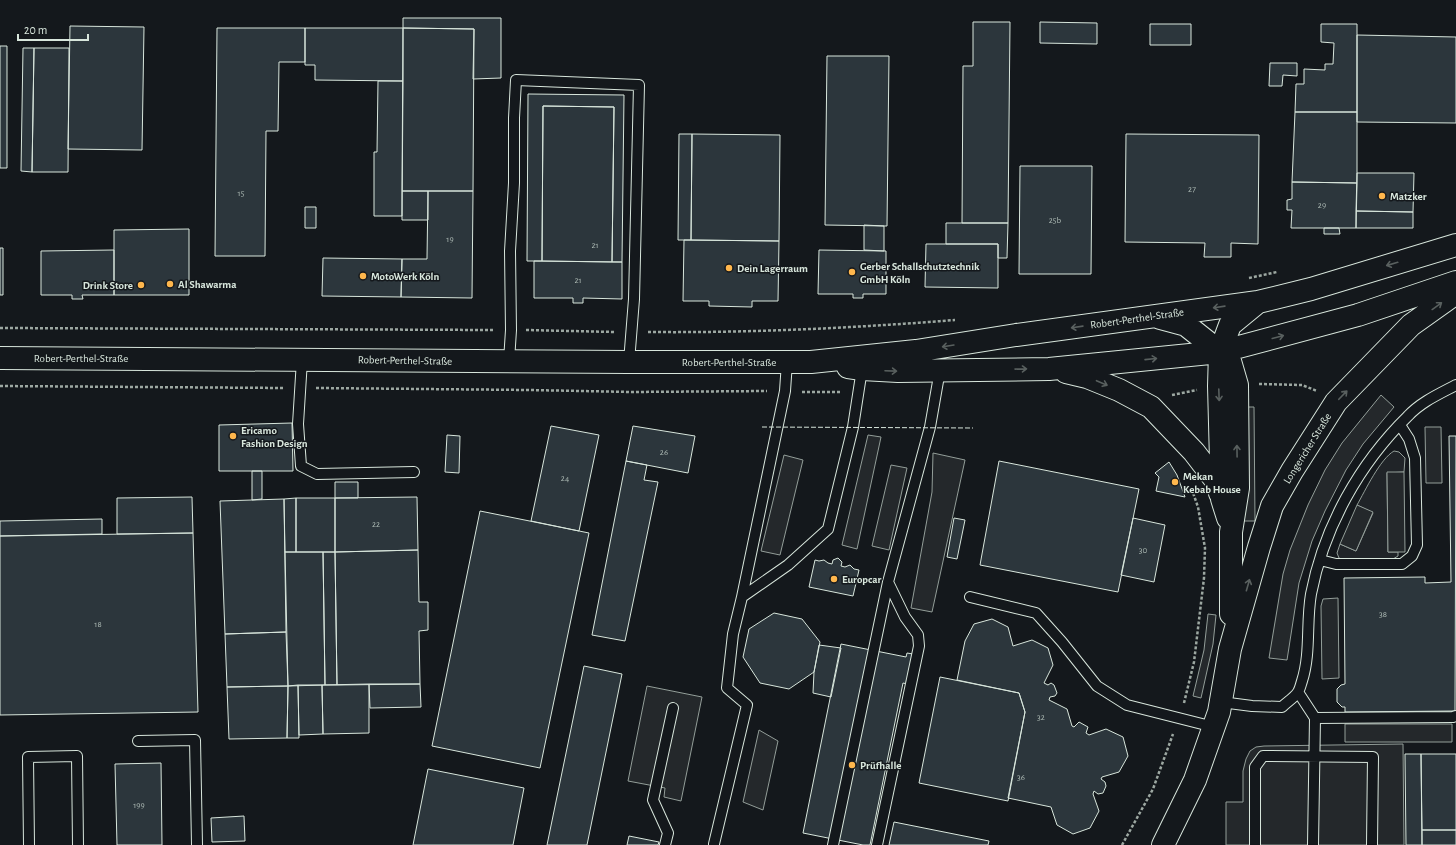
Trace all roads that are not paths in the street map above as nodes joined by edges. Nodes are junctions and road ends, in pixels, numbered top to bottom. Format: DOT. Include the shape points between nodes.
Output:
graph roads {
  1 [pos="1456,245"];
  2 [pos="1456,282"];
  3 [pos="1456,293"];
  4 [pos="1258,302"];
  5 [pos="1152,316"];
  6 [pos="1220,352"];
  7 [pos="0,358"];
  8 [pos="302,360"];
  9 [pos="509,361"];
  10 [pos="629,362"];
  11 [pos="788,362"];
  12 [pos="811,362"];
  13 [pos="862,369"];
  14 [pos="1052,369"];
  15 [pos="940,370"];
  16 [pos="1456,385"];
  17 [pos="1400,425"];
  18 [pos="414,472"];
  19 [pos="1222,499"];
  20 [pos="1231,532"];
  21 [pos="1320,560"];
  22 [pos="888,582"];
  23 [pos="742,597"];
  24 [pos="970,597"];
  25 [pos="1230,649"];
  26 [pos="1298,692"];
  27 [pos="1221,702"];
  28 [pos="673,708"];
  29 [pos="1456,716"];
  30 [pos="1315,718"];
  31 [pos="1214,728"];
  32 [pos="138,741"];
  33 [pos="1314,757"];
  34 [pos="714,844"];
  35 [pos="29,845"];
  36 [pos="78,845"];
  37 [pos="197,845"];
  38 [pos="665,845"];
  39 [pos="833,845"];
  40 [pos="877,845"];
  41 [pos="1163,845"];
  42 [pos="1255,845"];
  43 [pos="1313,845"];
  44 [pos="1372,845"];
  1 -- 4 [label="street, Robert-Perthel-Straße, one-way" via="1311,289"];
  6 -- 2 [label="street, Robert-Perthel-Straße, one-way" via="1358,315"];
  25 -- 3 [label="street, Longericher Straße, one-way" via="1272,506 1292,471 1336,402 1411,326"];
  4 -- 5 [label="street, Robert-Perthel-Straße, one-way"];
  4 -- 6 [label="street, Longericher Straße" via="1230,325"];
  5 -- 6 [label="street, Longericher Straße" via="1186,325"];
  5 -- 12 [label="street, Robert-Perthel-Straße, one-way" via="916,351"];
  14 -- 6 [label="street, Robert-Perthel-Straße, one-way"];
  6 -- 19 [label="street, Longericher Straße, one-way"];
  20 -- 6 [label="street, Longericher Straße, one-way" via="1238,488 1237,385 1230,362"];
  7 -- 8 [label="street, Robert-Perthel-Straße"];
  8 -- 9 [label="street, Robert-Perthel-Straße"];
  8 -- 18 [label="lane" via="298,424 301,466 317,474"];
  9 -- 10 [label="street, Robert-Perthel-Straße"];
  9 -- 10 [label="lane" via="516,80 638,85 632,332"];
  10 -- 11 [label="street, Robert-Perthel-Straße"];
  11 -- 12 [label="street, Robert-Perthel-Straße"];
  11 -- 23 [label="lane" via="785,392"];
  12 -- 13 [label="street, Robert-Perthel-Straße"];
  13 -- 15 [label="street, Robert-Perthel-Straße, one-way"];
  13 -- 23 [label="lane" via="853,427 828,529 788,565"];
  15 -- 14 [label="street, Robert-Perthel-Straße, one-way"];
  14 -- 19 [label="street, Longericher Straße, one-way" via="1087,377 1151,407 1194,452 1217,482"];
  15 -- 22 [label="lane" via="930,427"];
  16 -- 17 [label="lane" via="1408,415"];
  17 -- 21 [label="lane" via="1374,452 1347,495 1324,545"];
  17 -- 21 [label="lane" via="1409,439 1415,458 1417,545 1412,556 1402,564 1336,564"];
  19 -- 20 [label="street, Longericher Straße"];
  20 -- 25 [label="street, Longericher Straße"];
  21 -- 26 [label="lane" via="1311,595 1305,670"];
  22 -- 39 [label="lane"];
  22 -- 40 [label="lane" via="905,617 918,635 919,646"];
  23 -- 34 [label="lane" via="733,634 727,688 746,704"];
  24 -- 31 [label="lane" via="1036,613 1097,686 1127,705"];
  25 -- 27 [label="street, Longericher Straße"];
  26 -- 27 [label="lane" via="1282,707"];
  26 -- 30 [label="lane"];
  27 -- 31 [label="street, Longericher Straße"];
  28 -- 38 [label="lane" via="653,800 668,834"];
  29 -- 30 [label="lane"];
  30 -- 33 [label="lane"];
  31 -- 41 [label="street, Longericher Straße" via="1195,780"];
  32 -- 37 [label="lane" via="195,740"];
  33 -- 42 [label="lane" via="1262,756 1255,767"];
  33 -- 43 [label="lane"];
  33 -- 44 [label="lane" via="1373,757"];
  35 -- 36 [label="lane" via="28,757 77,756"];
}
